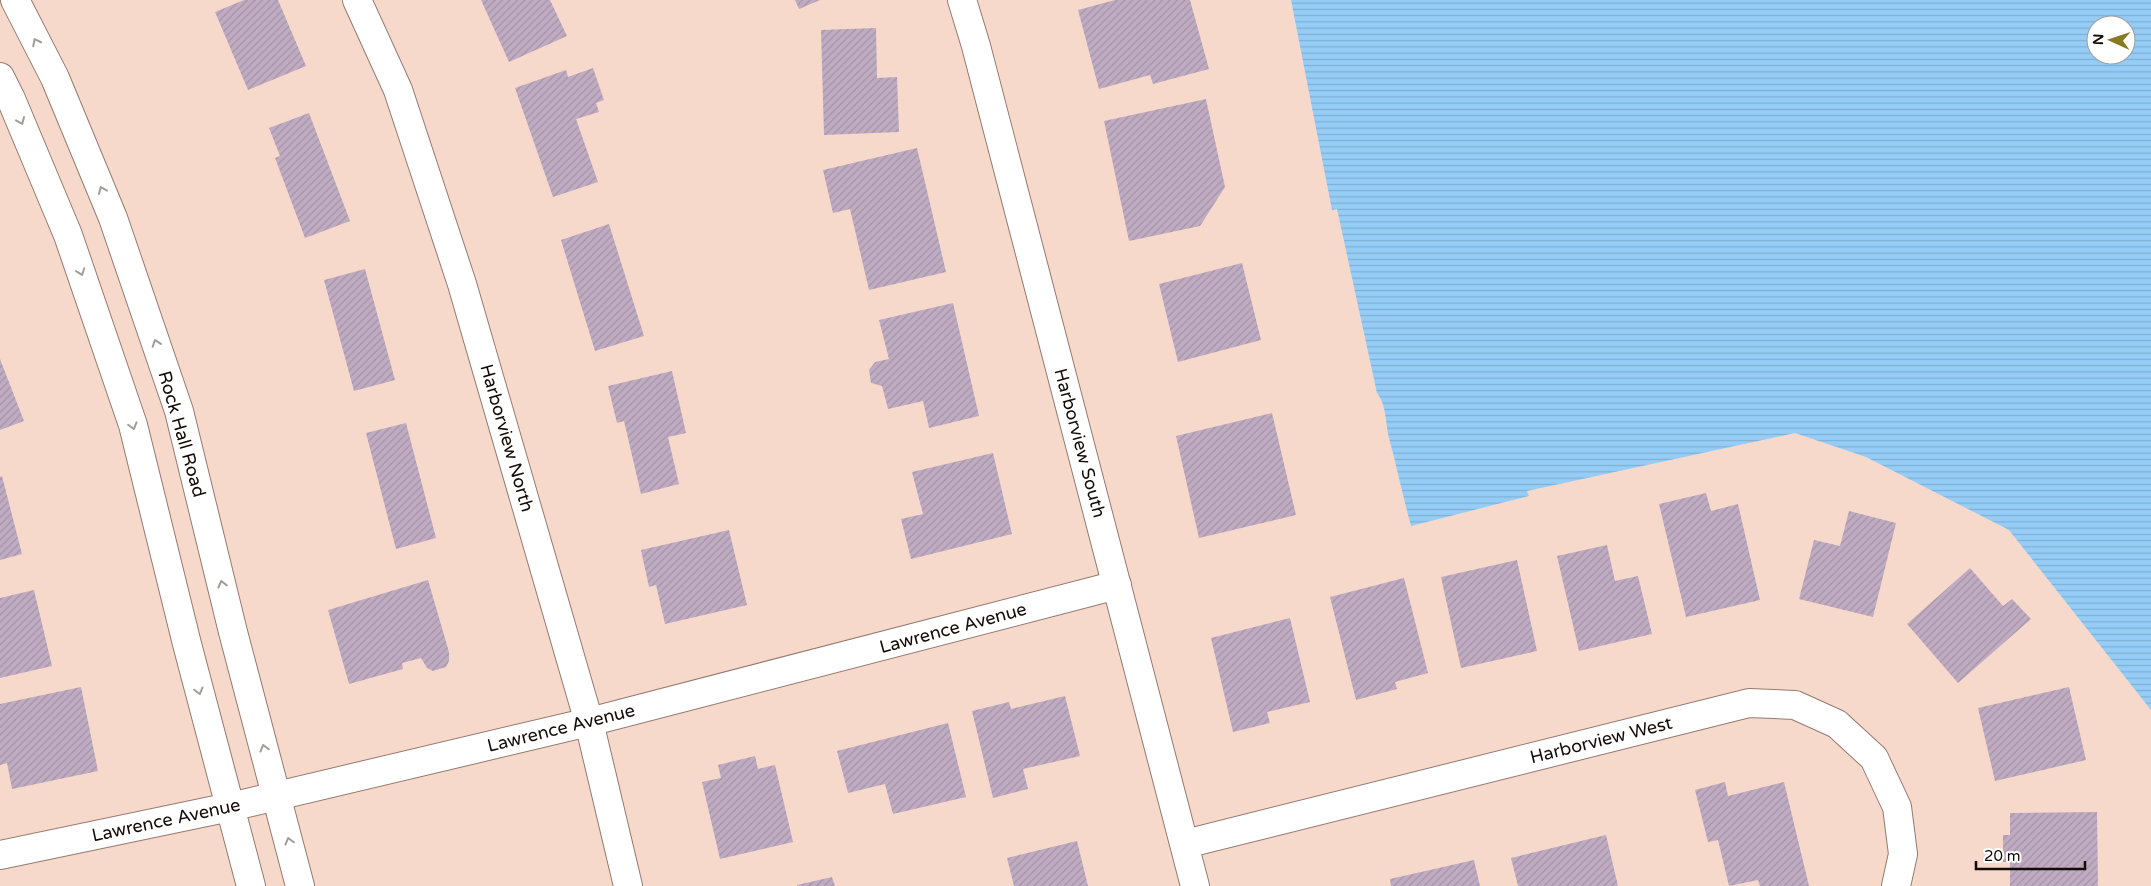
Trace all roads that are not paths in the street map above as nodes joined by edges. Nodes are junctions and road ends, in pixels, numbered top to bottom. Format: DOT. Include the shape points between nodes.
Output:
graph roads {
  1 [pos="15,0"];
  2 [pos="356,0"];
  3 [pos="962,0"];
  4 [pos="0,77"];
  5 [pos="1117,585"];
  6 [pos="589,722"];
  7 [pos="277,796"];
  8 [pos="230,807"];
  9 [pos="1185,844"];
  10 [pos="0,855"];
  11 [pos="251,886"];
  12 [pos="300,886"];
  13 [pos="628,886"];
  14 [pos="1194,886"];
  15 [pos="1896,886"];
  7 -- 1 [label="street, Rock Hall Road, one-way" via="179,411 113,218 55,78"];
  2 -- 6 [label="street, Harborview North" via="398,90 462,284"];
  3 -- 5 [label="street, Harborview South"];
  4 -- 8 [label="street, one-way" via="68,235 133,425"];
  5 -- 6 [label="street, Lawrence Avenue"];
  5 -- 9 [label="street, Harborview South"];
  6 -- 7 [label="street, Lawrence Avenue"];
  6 -- 13 [label="street, Harborview North"];
  7 -- 8 [label="street, Lawrence Avenue"];
  12 -- 7 [label="street, Rock Hall Road, one-way"];
  8 -- 10 [label="street, Lawrence Avenue"];
  8 -- 11 [label="street"];
  9 -- 14 [label="street, Harborview South"];
  9 -- 15 [label="street, Harborview West" via="1749,703 1795,705 1838,724 1874,758 1897,807 1903,854"];
}
